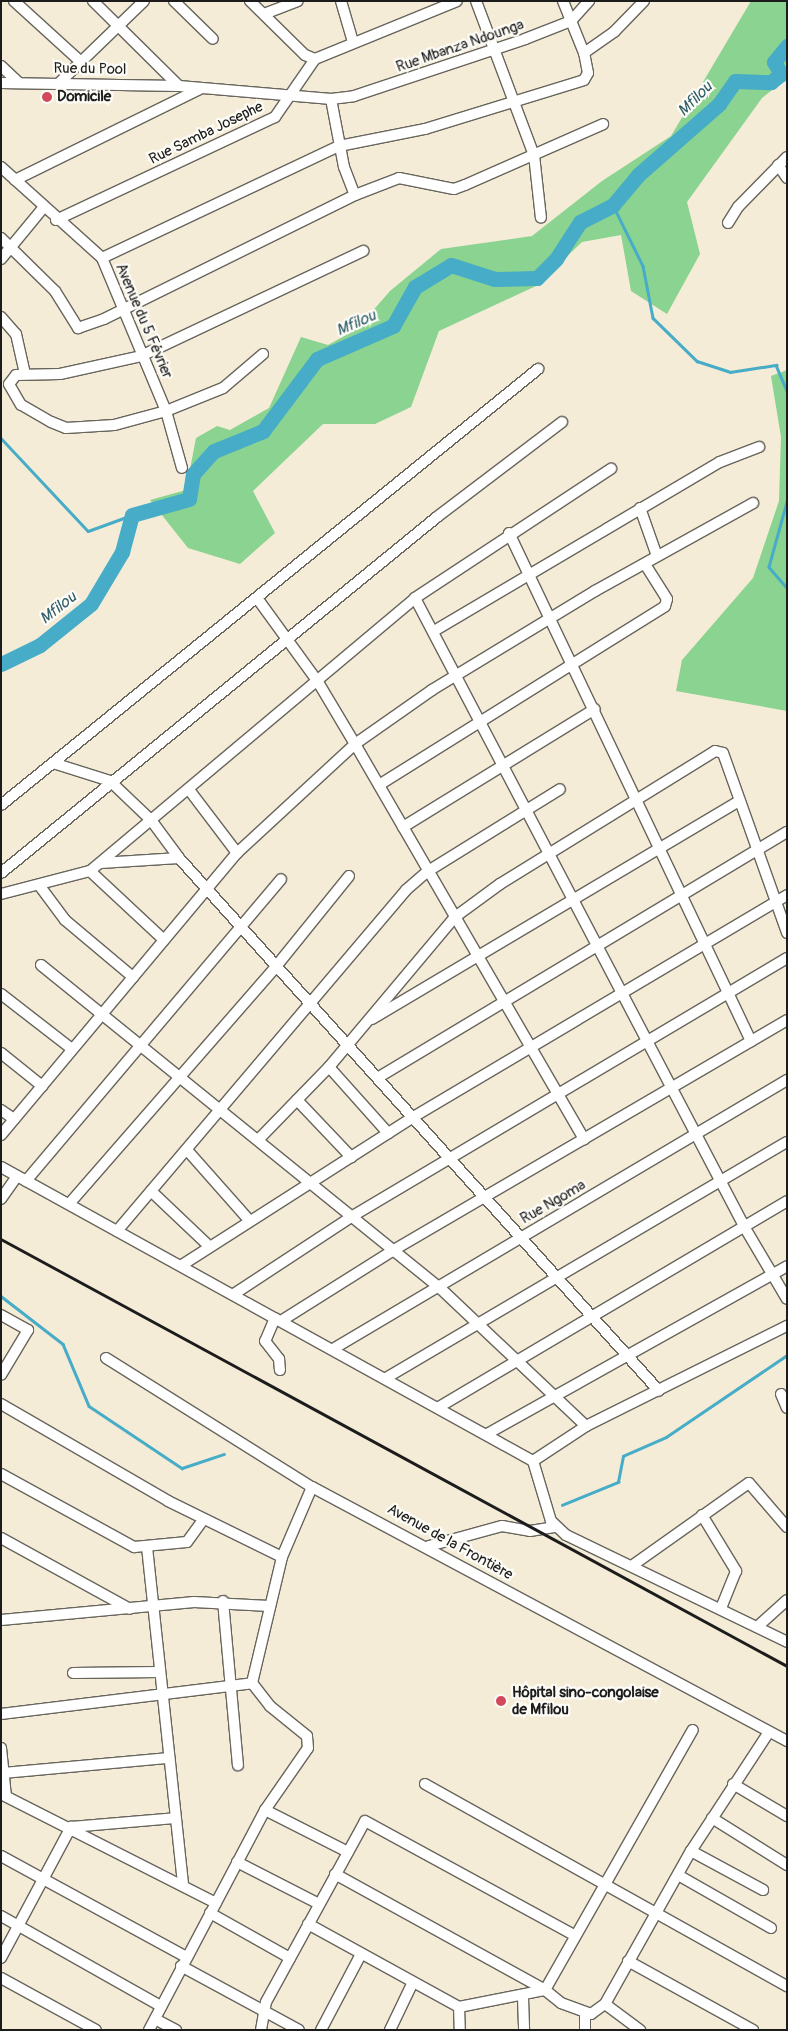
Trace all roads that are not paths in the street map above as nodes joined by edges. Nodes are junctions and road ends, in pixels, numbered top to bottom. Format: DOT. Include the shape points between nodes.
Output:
graph roads {
  1 [pos="14,1"];
  2 [pos="92,1"];
  3 [pos="144,1"];
  4 [pos="174,1"];
  5 [pos="250,1"];
  6 [pos="298,1"];
  7 [pos="341,1"];
  8 [pos="457,1"];
  9 [pos="476,1"];
  10 [pos="563,1"];
  11 [pos="589,1"];
  12 [pos="644,1"];
  13 [pos="264,14"];
  14 [pos="571,21"];
  15 [pos="118,26"];
  16 [pos="213,39"];
  17 [pos="353,42"];
  18 [pos="493,51"];
  19 [pos="584,53"];
  20 [pos="315,59"];
  21 [pos="81,62"];
  22 [pos="1,66"];
  23 [pos="1,83"];
  24 [pos="19,83"];
  25 [pos="59,83"];
  26 [pos="179,86"];
  27 [pos="200,89"];
  28 [pos="290,96"];
  29 [pos="331,99"];
  30 [pos="513,100"];
  31 [pos="603,124"];
  32 [pos="339,146"];
  33 [pos="534,155"];
  34 [pos="787,157"];
  35 [pos="778,165"];
  36 [pos="1,167"];
  37 [pos="787,178"];
  38 [pos="15,180"];
  39 [pos="355,195"];
  40 [pos="43,208"];
  41 [pos="541,218"];
  42 [pos="56,220"];
  43 [pos="728,223"];
  44 [pos="1,238"];
  45 [pos="11,247"];
  46 [pos="363,251"];
  47 [pos="102,258"];
  48 [pos="1,259"];
  49 [pos="126,308"];
  50 [pos="1,317"];
  51 [pos="263,354"];
  52 [pos="141,356"];
  53 [pos="538,369"];
  54 [pos="26,374"];
  55 [pos="166,411"];
  56 [pos="562,422"];
  57 [pos="759,447"];
  58 [pos="182,468"];
  59 [pos="611,469"];
  60 [pos="753,503"];
  61 [pos="640,508"];
  62 [pos="509,533"];
  63 [pos="657,556"];
  64 [pos="645,564"];
  65 [pos="529,573"];
  66 [pos="257,598"];
  67 [pos="415,598"];
  68 [pos="549,620"];
  69 [pos="434,631"];
  70 [pos="287,638"];
  71 [pos="572,666"];
  72 [pos="458,676"];
  73 [pos="318,682"];
  74 [pos="595,709"];
  75 [pos="482,721"];
  76 [pos="355,744"];
  77 [pos="53,763"];
  78 [pos="505,766"];
  79 [pos="110,781"];
  80 [pos="379,784"];
  81 [pos="560,789"];
  82 [pos="190,791"];
  83 [pos="638,801"];
  84 [pos="739,801"];
  85 [pos="1,805"];
  86 [pos="527,808"];
  87 [pos="152,820"];
  88 [pos="403,828"];
  89 [pos="787,832"];
  90 [pos="660,847"];
  91 [pos="756,850"];
  92 [pos="238,853"];
  93 [pos="550,854"];
  94 [pos="178,858"];
  95 [pos="101,862"];
  96 [pos="90,871"];
  97 [pos="428,871"];
  98 [pos="1,873"];
  99 [pos="349,876"];
  100 [pos="281,879"];
  101 [pos="40,884"];
  102 [pos="208,888"];
  103 [pos="1,894"];
  104 [pos="787,895"];
  105 [pos="682,896"];
  106 [pos="574,899"];
  107 [pos="776,902"];
  108 [pos="455,917"];
  109 [pos="242,924"];
  110 [pos="787,933"];
  111 [pos="164,940"];
  112 [pos="704,943"];
  113 [pos="598,945"];
  114 [pos="479,958"];
  115 [pos="787,958"];
  116 [pos="278,964"];
  117 [pos="41,965"];
  118 [pos="132,977"];
  119 [pos="727,993"];
  120 [pos="1,994"];
  121 [pos="624,994"];
  122 [pos="311,1001"];
  123 [pos="505,1002"];
  124 [pos="101,1015"];
  125 [pos="787,1020"];
  126 [pos="369,1021"];
  127 [pos="648,1040"];
  128 [pos="751,1041"];
  129 [pos="350,1043"];
  130 [pos="142,1046"];
  131 [pos="533,1047"];
  132 [pos="72,1049"];
  133 [pos="1,1053"];
  134 [pos="329,1067"];
  135 [pos="182,1076"];
  136 [pos="380,1077"];
  137 [pos="787,1080"];
  138 [pos="42,1086"];
  139 [pos="673,1088"];
  140 [pos="558,1092"];
  141 [pos="297,1100"];
  142 [pos="222,1109"];
  143 [pos="1,1110"];
  144 [pos="415,1116"];
  145 [pos="14,1119"];
  146 [pos="388,1133"];
  147 [pos="696,1134"];
  148 [pos="1,1135"];
  149 [pos="584,1139"];
  150 [pos="259,1140"];
  151 [pos="787,1142"];
  152 [pos="187,1150"];
  153 [pos="351,1157"];
  154 [pos="451,1157"];
  155 [pos="1,1167"];
  156 [pos="22,1178"];
  157 [pos="721,1181"];
  158 [pos="311,1183"];
  159 [pos="151,1191"];
  160 [pos="487,1197"];
  161 [pos="1,1199"];
  162 [pos="787,1201"];
  163 [pos="69,1204"];
  164 [pos="351,1217"];
  165 [pos="249,1220"];
  166 [pos="745,1228"];
  167 [pos="117,1231"];
  168 [pos="522,1237"];
  169 [pos="208,1245"];
  170 [pos="392,1251"];
  171 [pos="182,1265"];
  172 [pos="787,1266"];
  173 [pos="772,1272"];
  174 [pos="559,1275"];
  175 [pos="440,1288"];
  176 [pos="234,1294"];
  177 [pos="787,1299"];
  178 [pos="592,1314"];
  179 [pos="1,1315"];
  180 [pos="278,1320"];
  181 [pos="477,1322"];
  182 [pos="787,1326"];
  183 [pos="333,1349"];
  184 [pos="626,1354"];
  185 [pos="106,1358"];
  186 [pos="519,1359"];
  187 [pos="280,1370"];
  188 [pos="1,1375"];
  189 [pos="386,1378"];
  190 [pos="659,1391"];
  191 [pos="557,1394"];
  192 [pos="781,1394"];
  193 [pos="1,1404"];
  194 [pos="439,1407"];
  195 [pos="787,1408"];
  196 [pos="586,1426"];
  197 [pos="486,1434"];
  198 [pos="533,1461"];
  199 [pos="1,1474"];
  200 [pos="312,1487"];
  201 [pos="702,1516"];
  202 [pos="203,1520"];
  203 [pos="556,1527"];
  204 [pos="787,1527"];
  205 [pos="1,1538"];
  206 [pos="429,1546"];
  207 [pos="147,1547"];
  208 [pos="282,1557"];
  209 [pos="634,1565"];
  210 [pos="787,1600"];
  211 [pos="223,1601"];
  212 [pos="153,1606"];
  213 [pos="269,1606"];
  214 [pos="721,1608"];
  215 [pos="130,1609"];
  216 [pos="1,1620"];
  217 [pos="757,1626"];
  218 [pos="787,1642"];
  219 [pos="159,1672"];
  220 [pos="73,1673"];
  221 [pos="228,1683"];
  222 [pos="252,1683"];
  223 [pos="162,1696"];
  224 [pos="1,1714"];
  225 [pos="693,1730"];
  226 [pos="769,1732"];
  227 [pos="787,1741"];
  228 [pos="1,1748"];
  229 [pos="169,1758"];
  230 [pos="238,1765"];
  231 [pos="4,1773"];
  232 [pos="425,1784"];
  233 [pos="733,1784"];
  234 [pos="3,1795"];
  235 [pos="265,1810"];
  236 [pos="787,1816"];
  237 [pos="175,1818"];
  238 [pos="712,1818"];
  239 [pos="71,1827"];
  240 [pos="691,1851"];
  241 [pos="348,1852"];
  242 [pos="1,1856"];
  243 [pos="237,1862"];
  244 [pos="787,1865"];
  245 [pos="336,1874"];
  246 [pos="678,1875"];
  247 [pos="42,1880"];
  248 [pos="606,1883"];
  249 [pos="183,1885"];
  250 [pos="763,1890"];
  251 [pos="216,1903"];
  252 [pos="319,1904"];
  253 [pos="210,1913"];
  254 [pos="654,1915"];
  255 [pos="1,1916"];
  256 [pos="308,1924"];
  257 [pos="18,1925"];
  258 [pos="771,1928"];
  259 [pos="574,1935"];
  260 [pos="360,1956"];
  261 [pos="1,1958"];
  262 [pos="290,1958"];
  263 [pos="628,1961"];
  264 [pos="184,1962"];
  265 [pos="1,1978"];
  266 [pos="412,1984"];
  267 [pos="787,1986"];
  268 [pos="545,1990"];
  269 [pos="523,1998"];
  270 [pos="605,2004"];
  271 [pos="161,2006"];
  272 [pos="459,2007"];
  273 [pos="262,2010"];
  274 [pos="585,2013"];
  275 [pos="155,2019"];
  276 [pos="637,2029"];
  277 [pos="96,2030"];
  278 [pos="149,2030"];
  279 [pos="176,2030"];
  280 [pos="261,2030"];
  281 [pos="299,2030"];
  282 [pos="321,2030"];
  283 [pos="390,2030"];
  284 [pos="460,2030"];
  285 [pos="524,2030"];
  286 [pos="585,2030"];
  287 [pos="753,2030"];
  1 -- 21 [label="street"];
  2 -- 15 [label="street, Rue du Pool"];
  3 -- 15 [label="street"];
  4 -- 16 [label="street"];
  5 -- 13 [label="street"];
  6 -- 13 [label="street"];
  7 -- 17 [label="street"];
  8 -- 17 [label="street"];
  9 -- 18 [label="street"];
  10 -- 14 [label="street"];
  11 -- 14 [label="street, Rue Mbanza Ndounga"];
  12 -- 19 [label="street" via="614,32"];
  13 -- 20 [label="street" via="305,55"];
  14 -- 18 [label="street, Rue Mbanza Ndounga"];
  14 -- 19 [label="street"];
  15 -- 21 [label="street"];
  15 -- 26 [label="street, Rue du Pool"];
  17 -- 20 [label="street"];
  18 -- 29 [label="street, Rue Mbanza Ndounga" via="373,92"];
  18 -- 30 [label="street"];
  19 -- 30 [label="street" via="588,73 584,80"];
  20 -- 28 [label="street, Rue Samba Josephe"];
  21 -- 25 [label="street"];
  22 -- 24 [label="street"];
  23 -- 24 [label="street, Rue du Pool"];
  24 -- 25 [label="street, Rue du Pool"];
  25 -- 26 [label="street, Rue du Pool"];
  26 -- 27 [label="street, Rue du Pool"];
  27 -- 28 [label="street, Rue du Pool"];
  27 -- 38 [label="street"];
  28 -- 29 [label="street, Rue Mbanza Ndounga"];
  28 -- 42 [label="street, Rue Samba Josephe" via="275,117"];
  29 -- 32 [label="street"];
  30 -- 32 [label="street" via="426,130"];
  30 -- 33 [label="street"];
  31 -- 33 [label="street"];
  32 -- 39 [label="street"];
  32 -- 47 [label="street"];
  33 -- 39 [label="street" via="454,188 399,178"];
  33 -- 41 [label="street"];
  34 -- 35 [label="street"];
  35 -- 37 [label="street"];
  35 -- 43 [label="street" via="738,207"];
  36 -- 38 [label="street, Avenue du 5 Février"];
  38 -- 40 [label="street, Avenue du 5 Février"];
  39 -- 49 [label="street"];
  40 -- 42 [label="street, Avenue du 5 Février"];
  40 -- 45 [label="street"];
  42 -- 47 [label="street, Avenue du 5 Février"];
  44 -- 45 [label="street"];
  45 -- 48 [label="street"];
  45 -- 49 [label="street" via="70,308 78,328"];
  46 -- 52 [label="street"];
  47 -- 49 [label="street, Avenue du 5 Février"];
  49 -- 52 [label="street, Avenue du 5 Février"];
  50 -- 54 [label="street" via="16,334"];
  51 -- 55 [label="street" via="223,388"];
  52 -- 54 [label="street" via="60,374"];
  52 -- 55 [label="street, Avenue du 5 Février"];
  53 -- 66 [label="street"];
  54 -- 55 [label="street" via="11,377 14,395 33,412 66,428 114,425"];
  55 -- 58 [label="street, Avenue du 5 Février"];
  56 -- 70 [label="street"];
  57 -- 61 [label="street" via="720,462"];
  59 -- 62 [label="street"];
  60 -- 63 [label="street"];
  61 -- 63 [label="street"];
  61 -- 65 [label="street"];
  62 -- 65 [label="street"];
  62 -- 67 [label="street"];
  63 -- 64 [label="street"];
  64 -- 68 [label="street"];
  64 -- 71 [label="street" via="667,599 665,606"];
  65 -- 68 [label="street"];
  65 -- 69 [label="street"];
  66 -- 70 [label="street"];
  66 -- 77 [label="street"];
  67 -- 69 [label="street"];
  67 -- 73 [label="street"];
  68 -- 71 [label="street"];
  68 -- 72 [label="street"];
  69 -- 72 [label="street"];
  70 -- 73 [label="street"];
  70 -- 79 [label="street"];
  71 -- 74 [label="street"];
  71 -- 75 [label="street"];
  72 -- 75 [label="street"];
  72 -- 76 [label="street"];
  73 -- 76 [label="street"];
  73 -- 82 [label="street"];
  74 -- 78 [label="street"];
  74 -- 83 [label="street"];
  75 -- 78 [label="street"];
  75 -- 80 [label="street"];
  76 -- 80 [label="street"];
  76 -- 92 [label="street"];
  77 -- 79 [label="street"];
  77 -- 85 [label="street"];
  78 -- 86 [label="street"];
  78 -- 88 [label="street"];
  79 -- 87 [label="street"];
  79 -- 98 [label="street"];
  80 -- 88 [label="street"];
  81 -- 86 [label="street"];
  82 -- 87 [label="street"];
  82 -- 92 [label="street"];
  83 -- 84 [label="street" via="719,750"];
  83 -- 90 [label="street"];
  83 -- 93 [label="street"];
  84 -- 90 [label="street"];
  84 -- 91 [label="street"];
  86 -- 93 [label="street"];
  86 -- 97 [label="street"];
  87 -- 94 [label="street"];
  87 -- 95 [label="street"];
  88 -- 97 [label="street"];
  89 -- 91 [label="street"];
  90 -- 105 [label="street"];
  90 -- 106 [label="street"];
  91 -- 105 [label="street"];
  91 -- 107 [label="street"];
  92 -- 102 [label="street"];
  93 -- 106 [label="street"];
  93 -- 108 [label="street"];
  94 -- 95 [label="street"];
  94 -- 102 [label="street"];
  95 -- 96 [label="street"];
  96 -- 101 [label="street"];
  96 -- 111 [label="street"];
  97 -- 108 [label="street"];
  97 -- 122 [label="street" via="385,912"];
  99 -- 116 [label="street"];
  100 -- 109 [label="street"];
  101 -- 103 [label="street"];
  101 -- 118 [label="street" via="65,920"];
  102 -- 109 [label="street"];
  102 -- 111 [label="street"];
  104 -- 107 [label="street"];
  105 -- 112 [label="street"];
  105 -- 113 [label="street"];
  106 -- 113 [label="street"];
  106 -- 114 [label="street"];
  107 -- 110 [label="street"];
  107 -- 112 [label="street"];
  108 -- 114 [label="street"];
  108 -- 126 [label="street"];
  109 -- 116 [label="street"];
  109 -- 130 [label="street"];
  111 -- 118 [label="street"];
  112 -- 119 [label="street"];
  112 -- 121 [label="street"];
  113 -- 121 [label="street"];
  113 -- 123 [label="street"];
  114 -- 123 [label="street"];
  114 -- 126 [label="street"];
  115 -- 119 [label="street"];
  116 -- 122 [label="street"];
  116 -- 135 [label="street"];
  117 -- 124 [label="street"];
  118 -- 124 [label="street"];
  119 -- 127 [label="street"];
  119 -- 128 [label="street"];
  120 -- 132 [label="street"];
  121 -- 127 [label="street"];
  121 -- 131 [label="street"];
  122 -- 129 [label="street"];
  122 -- 142 [label="street"];
  123 -- 131 [label="street"];
  123 -- 136 [label="street"];
  124 -- 130 [label="street"];
  124 -- 132 [label="street"];
  125 -- 128 [label="street"];
  126 -- 129 [label="street"];
  127 -- 139 [label="street"];
  127 -- 140 [label="street"];
  128 -- 139 [label="street"];
  129 -- 134 [label="street"];
  129 -- 136 [label="street"];
  130 -- 135 [label="street"];
  130 -- 156 [label="street"];
  131 -- 140 [label="street"];
  131 -- 144 [label="street"];
  132 -- 138 [label="street"];
  133 -- 138 [label="street"];
  134 -- 141 [label="street"];
  134 -- 146 [label="street"];
  135 -- 142 [label="street"];
  135 -- 163 [label="street"];
  136 -- 144 [label="street"];
  137 -- 147 [label="street, Rue Ngoma"];
  138 -- 145 [label="street"];
  139 -- 147 [label="street"];
  139 -- 149 [label="street"];
  140 -- 149 [label="street"];
  140 -- 154 [label="street"];
  141 -- 150 [label="street"];
  141 -- 153 [label="street"];
  142 -- 150 [label="street"];
  142 -- 152 [label="street"];
  143 -- 145 [label="street"];
  144 -- 146 [label="street"];
  144 -- 154 [label="street"];
  145 -- 148 [label="street"];
  146 -- 153 [label="street"];
  147 -- 157 [label="street"];
  147 -- 168 [label="street, Rue Ngoma"];
  149 -- 160 [label="street"];
  150 -- 158 [label="street"];
  151 -- 157 [label="street"];
  152 -- 159 [label="street"];
  152 -- 165 [label="street"];
  153 -- 158 [label="street"];
  154 -- 160 [label="street"];
  154 -- 164 [label="street"];
  155 -- 156 [label="street"];
  156 -- 161 [label="street"];
  156 -- 163 [label="street"];
  157 -- 166 [label="street"];
  157 -- 174 [label="street"];
  158 -- 164 [label="street"];
  158 -- 165 [label="street"];
  159 -- 167 [label="street"];
  159 -- 169 [label="street"];
  160 -- 168 [label="street"];
  160 -- 170 [label="street"];
  162 -- 166 [label="street"];
  163 -- 167 [label="street"];
  164 -- 170 [label="street"];
  164 -- 176 [label="street"];
  165 -- 169 [label="street"];
  166 -- 173 [label="street"];
  166 -- 178 [label="street"];
  167 -- 171 [label="street"];
  168 -- 174 [label="street"];
  168 -- 175 [label="street, Rue Ngoma"];
  169 -- 171 [label="street"];
  170 -- 175 [label="street"];
  170 -- 180 [label="street"];
  171 -- 176 [label="street"];
  172 -- 173 [label="street"];
  173 -- 177 [label="street"];
  173 -- 184 [label="street"];
  174 -- 178 [label="street"];
  174 -- 181 [label="street"];
  175 -- 181 [label="street"];
  175 -- 183 [label="street, Rue Ngoma"];
  176 -- 180 [label="street"];
  178 -- 184 [label="street"];
  178 -- 186 [label="street"];
  179 -- 188 [label="street" via="28,1330"];
  180 -- 183 [label="street"];
  180 -- 187 [label="street" via="265,1341 279,1359"];
  181 -- 186 [label="street"];
  181 -- 189 [label="street"];
  182 -- 190 [label="street"];
  183 -- 189 [label="street"];
  184 -- 190 [label="street"];
  184 -- 191 [label="street"];
  185 -- 200 [label="street, Avenue de la Frontière"];
  186 -- 191 [label="street"];
  186 -- 194 [label="street"];
  189 -- 194 [label="street"];
  190 -- 196 [label="street"];
  191 -- 196 [label="street"];
  191 -- 197 [label="street"];
  192 -- 195 [label="street"];
  193 -- 202 [label="street"];
  194 -- 197 [label="street"];
  196 -- 198 [label="street"];
  197 -- 198 [label="street"];
  198 -- 203 [label="street"];
  199 -- 207 [label="street" via="132,1546"];
  200 -- 206 [label="street, Avenue de la Frontière"];
  200 -- 208 [label="street"];
  201 -- 204 [label="street" via="749,1483"];
  201 -- 209 [label="street"];
  201 -- 214 [label="street" via="736,1571"];
  202 -- 207 [label="street" via="187,1542"];
  202 -- 208 [label="street"];
  203 -- 206 [label="street" via="530,1531 502,1526"];
  203 -- 209 [label="street"];
  205 -- 215 [label="street"];
  206 -- 226 [label="street, Avenue de la Frontière"];
  207 -- 212 [label="street"];
  208 -- 213 [label="street"];
  209 -- 214 [label="street"];
  210 -- 217 [label="street"];
  211 -- 212 [label="street"];
  211 -- 213 [label="street"];
  211 -- 221 [label="street"];
  212 -- 215 [label="street"];
  212 -- 219 [label="street"];
  213 -- 222 [label="street"];
  214 -- 217 [label="street"];
  215 -- 216 [label="street"];
  217 -- 218 [label="street"];
  219 -- 220 [label="street"];
  219 -- 223 [label="street"];
  221 -- 222 [label="street"];
  221 -- 223 [label="street"];
  221 -- 230 [label="street"];
  222 -- 235 [label="street" via="270,1706 299,1728 309,1742"];
  223 -- 224 [label="street"];
  223 -- 229 [label="street"];
  225 -- 248 [label="street"];
  226 -- 227 [label="street, Avenue de la Frontière"];
  226 -- 233 [label="street"];
  228 -- 231 [label="street"];
  229 -- 231 [label="street"];
  229 -- 237 [label="street"];
  231 -- 234 [label="street"];
  232 -- 248 [label="street"];
  233 -- 236 [label="street"];
  233 -- 238 [label="street"];
  234 -- 239 [label="street"];
  235 -- 241 [label="street"];
  235 -- 243 [label="street"];
  237 -- 239 [label="street"];
  237 -- 249 [label="street"];
  238 -- 240 [label="street"];
  238 -- 244 [label="street"];
  239 -- 247 [label="street"];
  239 -- 249 [label="street"];
  240 -- 246 [label="street"];
  240 -- 250 [label="street"];
  241 -- 245 [label="street"];
  241 -- 259 [label="street" via="365,1821"];
  242 -- 247 [label="street"];
  243 -- 251 [label="street"];
  243 -- 252 [label="street"];
  245 -- 252 [label="street"];
  245 -- 268 [label="street"];
  246 -- 254 [label="street"];
  246 -- 258 [label="street"];
  247 -- 257 [label="street"];
  247 -- 264 [label="street"];
  248 -- 254 [label="street"];
  248 -- 259 [label="street"];
  249 -- 251 [label="street"];
  251 -- 253 [label="street"];
  252 -- 256 [label="street"];
  253 -- 262 [label="street"];
  253 -- 264 [label="street"];
  254 -- 263 [label="street"];
  254 -- 267 [label="street"];
  255 -- 257 [label="street"];
  256 -- 260 [label="street"];
  256 -- 262 [label="street"];
  257 -- 261 [label="street"];
  257 -- 271 [label="street"];
  259 -- 268 [label="street"];
  260 -- 266 [label="street"];
  260 -- 282 [label="street"];
  262 -- 273 [label="street"];
  263 -- 270 [label="street"];
  263 -- 287 [label="street"];
  264 -- 271 [label="street"];
  264 -- 273 [label="street"];
  265 -- 277 [label="street"];
  266 -- 272 [label="street"];
  266 -- 283 [label="street"];
  268 -- 269 [label="street"];
  268 -- 274 [label="street"];
  269 -- 272 [label="street"];
  269 -- 285 [label="street"];
  270 -- 274 [label="street" via="598,2011"];
  270 -- 276 [label="street"];
  271 -- 275 [label="street"];
  272 -- 284 [label="street"];
  273 -- 280 [label="street"];
  273 -- 281 [label="street"];
  274 -- 286 [label="street"];
  275 -- 278 [label="street"];
  275 -- 279 [label="street"];
}
